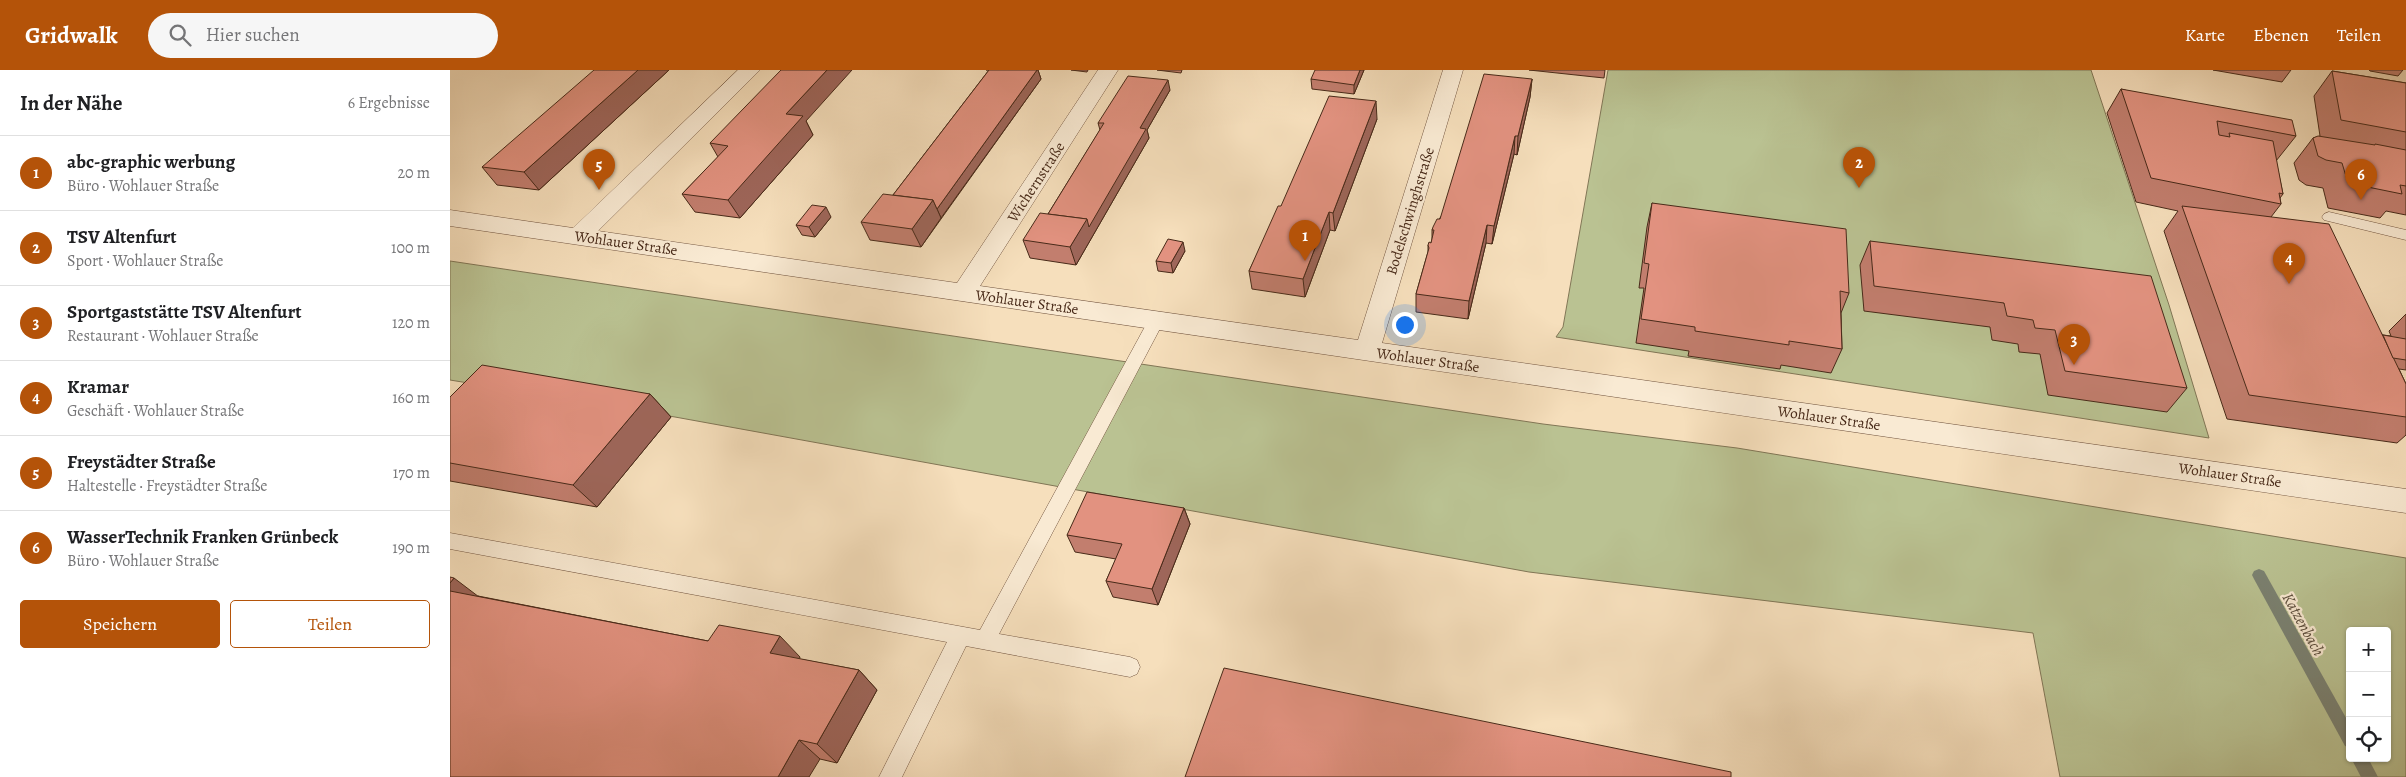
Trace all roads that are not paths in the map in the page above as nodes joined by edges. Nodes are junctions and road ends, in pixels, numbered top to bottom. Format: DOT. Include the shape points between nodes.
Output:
graph roads {
  1 [pos="750,70"];
  2 [pos="1108,70"];
  3 [pos="1453,70"];
  4 [pos="450,218"];
  5 [pos="2329,218"];
  6 [pos="2406,235"];
  7 [pos="579,236"];
  8 [pos="963,293"];
  9 [pos="1156,321"];
  10 [pos="1367,351"];
  11 [pos="2406,501"];
  12 [pos="450,542"];
  13 [pos="960,635"];
  14 [pos="986,639"];
  15 [pos="1130,667"];
  16 [pos="890,777"];
  1 -- 7 [label="street"];
  2 -- 8 [label="street, Wichernstraße"];
  3 -- 10 [label="street, Bodelschwinghstraße"];
  4 -- 7 [label="street, Wohlauer Straße"];
  5 -- 6 [label="lane"];
  7 -- 8 [label="street, Wohlauer Straße"];
  8 -- 9 [label="street, Wohlauer Straße"];
  9 -- 10 [label="street, Wohlauer Straße"];
  9 -- 14 [label="lane"];
  10 -- 11 [label="street, Wohlauer Straße"];
  12 -- 13 [label="lane"];
  13 -- 14 [label="lane"];
  13 -- 16 [label="lane"];
  14 -- 15 [label="lane"];
}
